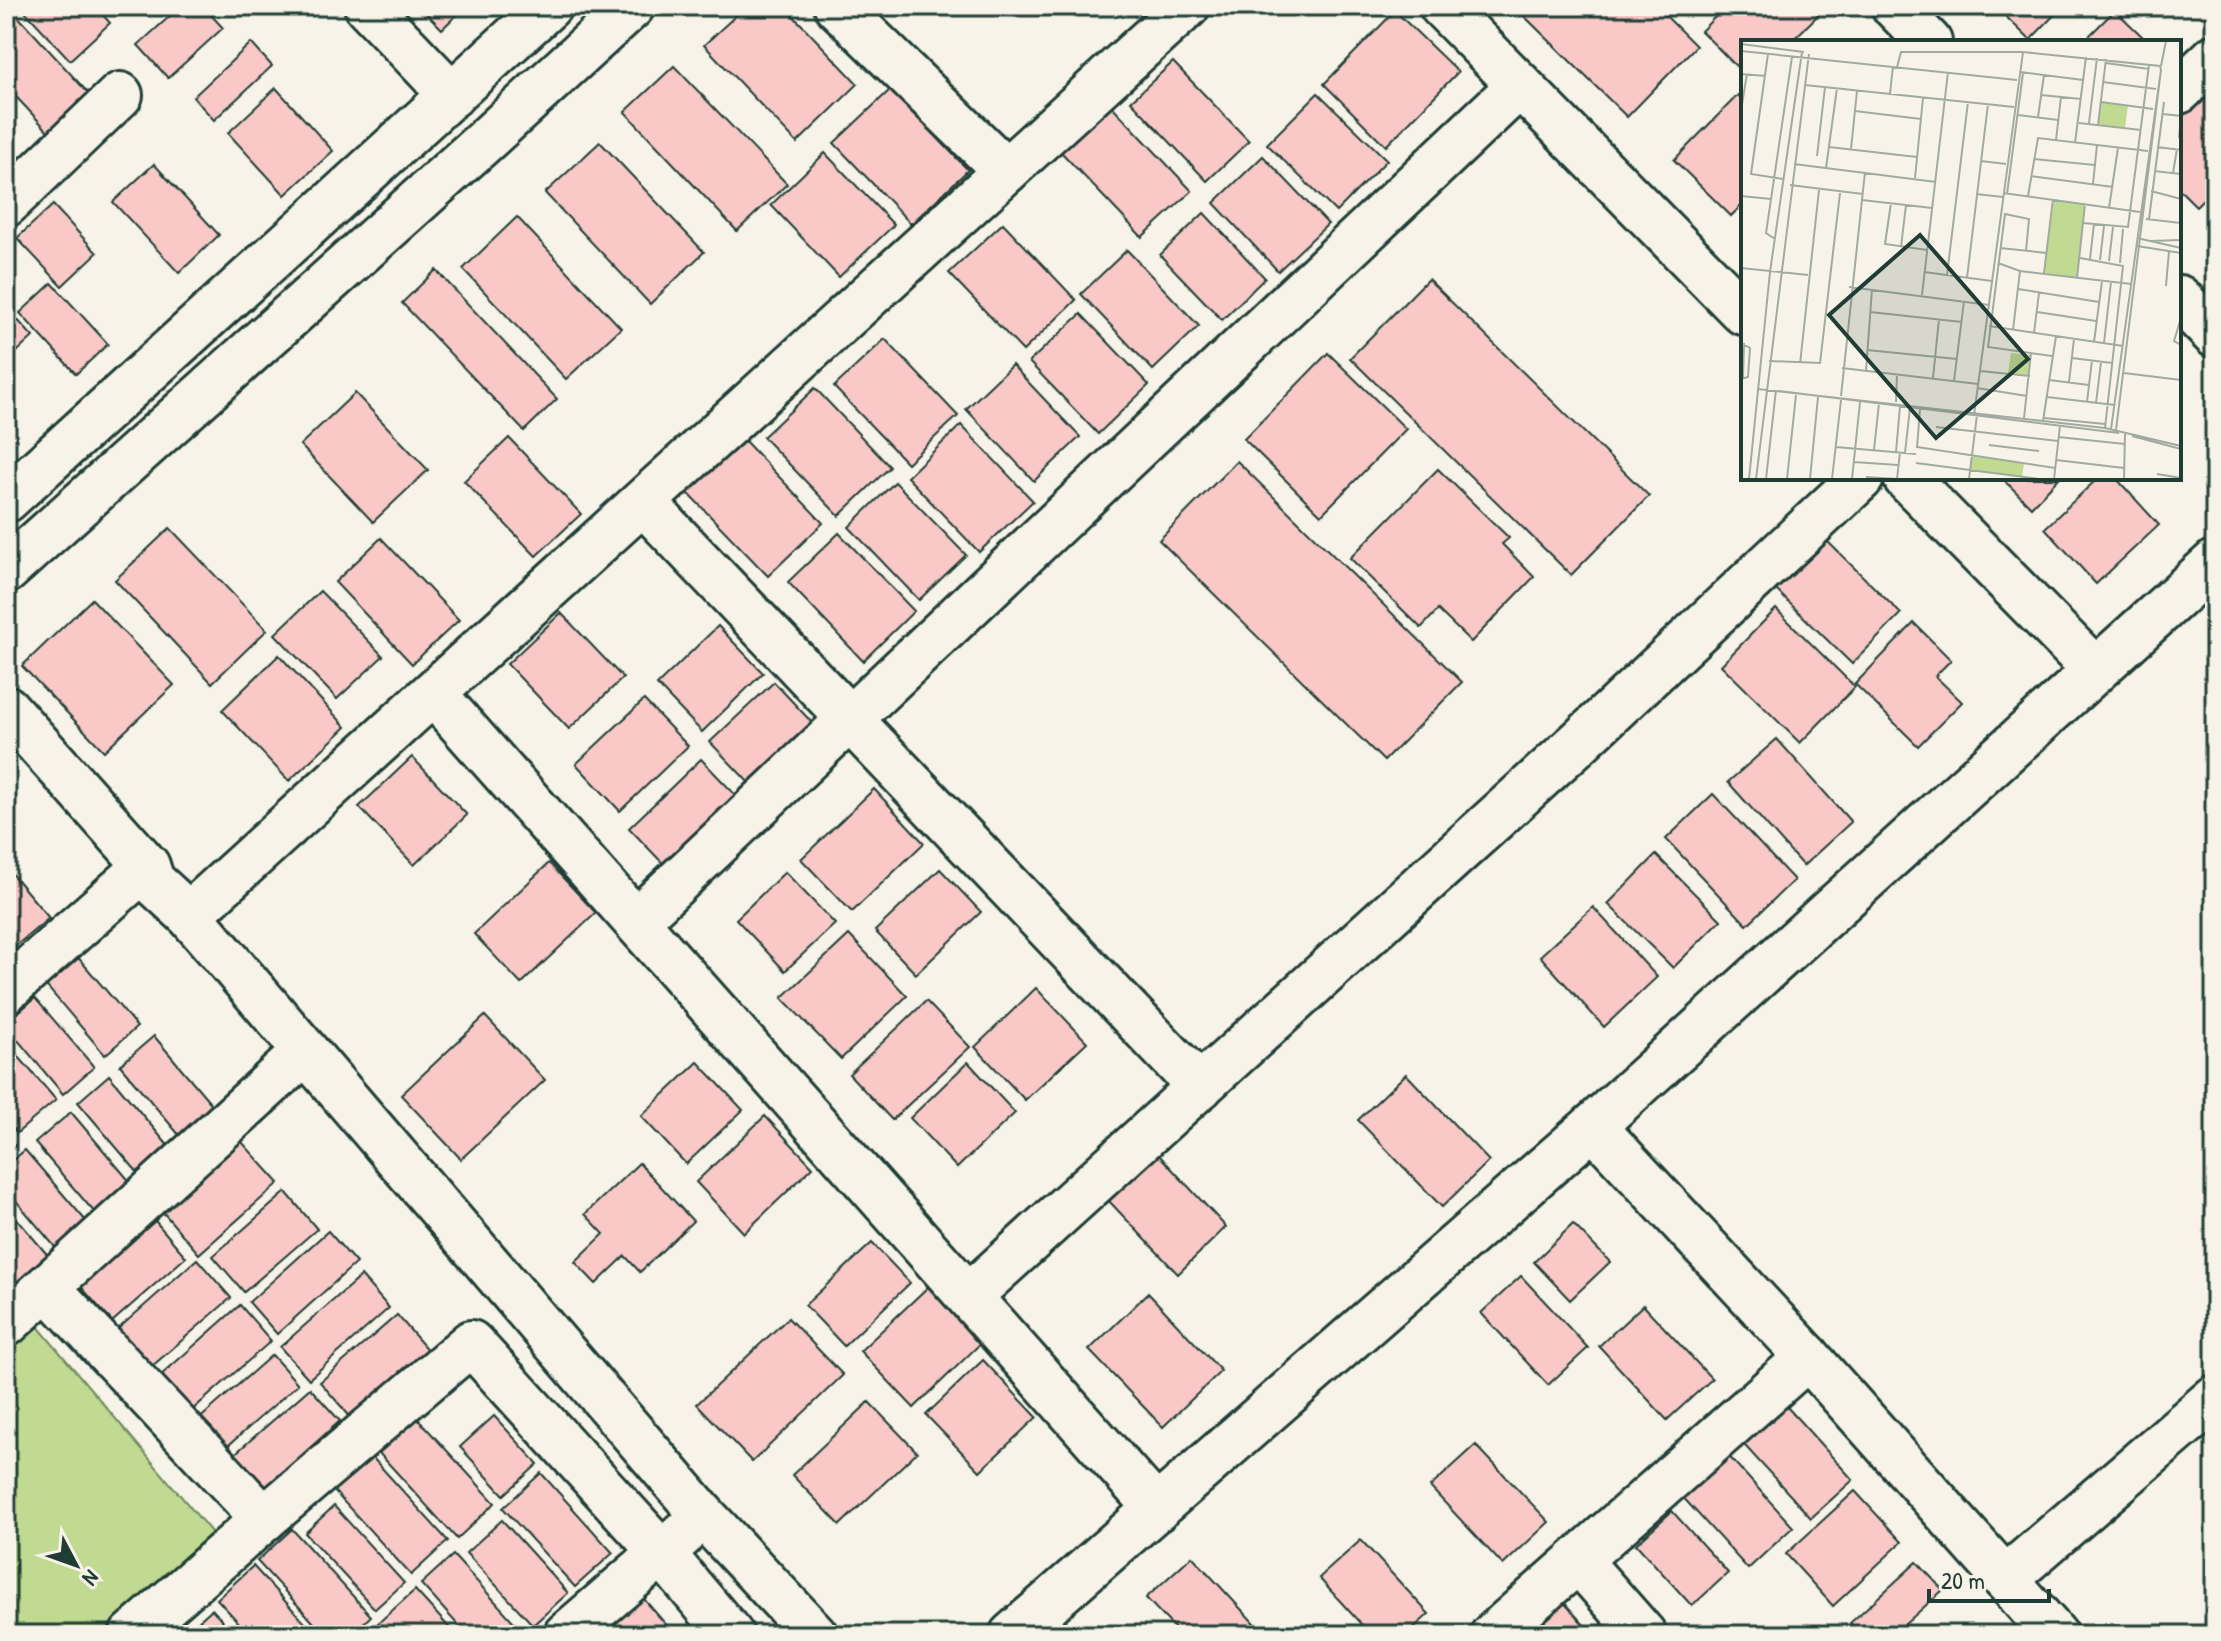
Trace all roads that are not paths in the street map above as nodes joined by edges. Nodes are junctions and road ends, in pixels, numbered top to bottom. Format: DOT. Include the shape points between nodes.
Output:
graph roads {
  1 [pos="367,6"];
  2 [pos="632,6"];
  3 [pos="837,6"];
  4 [pos="1187,6"];
  5 [pos="1442,6"];
  6 [pos="1894,6"];
  7 [pos="544,10"];
  8 [pos="1927,40"];
  9 [pos="579,55"];
  10 [pos="2215,57"];
  11 [pos="1520,85"];
  12 [pos="2181,89"];
  13 [pos="120,95"];
  14 [pos="452,95"];
  15 [pos="1006,171"];
  16 [pos="6,204"];
  17 [pos="2181,300"];
  18 [pos="1741,310"];
  19 [pos="2215,335"];
  20 [pos="1859,480"];
  21 [pos="1908,480"];
  22 [pos="6,500"];
  23 [pos="643,502"];
  24 [pos="2215,562"];
  25 [pos="6,571"];
  26 [pos="2095,670"];
  27 [pos="434,694"];
  28 [pos="6,708"];
  29 [pos="850,719"];
  30 [pos="147,866"];
  31 [pos="189,915"];
  32 [pos="636,921"];
  33 [pos="6,990"];
  34 [pos="305,1052"];
  35 [pos="1200,1087"];
  36 [pos="1593,1126"];
  37 [pos="48,1288"];
  38 [pos="969,1296"];
  39 [pos="6,1324"];
  40 [pos="1808,1357"];
  41 [pos="2215,1398"];
  42 [pos="1157,1509"];
  43 [pos="703,1515"];
  44 [pos="264,1519"];
  45 [pos="662,1553"];
  46 [pos="1579,1561"];
  47 [pos="2005,1579"];
  48 [pos="132,1635"];
  49 [pos="566,1635"];
  50 [pos="731,1635"];
  51 [pos="815,1635"];
  52 [pos="1012,1635"];
  53 [pos="1493,1635"];
  54 [pos="1644,1635"];
  55 [pos="2055,1635"];
  1 -- 14 [label="street"];
  2 -- 9 [label="street"];
  3 -- 15 [label="street"];
  4 -- 15 [label="street"];
  5 -- 11 [label="street"];
  6 -- 8 [label="street"];
  7 -- 9 [label="street"];
  7 -- 14 [label="street"];
  9 -- 25 [label="street"];
  10 -- 12 [label="street"];
  11 -- 18 [label="street"];
  11 -- 29 [label="street"];
  13 -- 16 [label="street"];
  14 -- 22 [label="street"];
  15 -- 23 [label="street"];
  17 -- 19 [label="street"];
  20 -- 35 [label="street"];
  21 -- 26 [label="street"];
  23 -- 27 [label="street"];
  23 -- 29 [label="street"];
  24 -- 26 [label="street"];
  26 -- 36 [label="street"];
  27 -- 31 [label="street"];
  27 -- 32 [label="street"];
  28 -- 30 [label="street"];
  29 -- 32 [label="street"];
  29 -- 35 [label="street"];
  30 -- 31 [label="street" via="152,881"];
  30 -- 33 [label="street"];
  31 -- 34 [label="street"];
  32 -- 38 [label="street"];
  34 -- 37 [label="street"];
  34 -- 43 [label="street"];
  35 -- 38 [label="street"];
  36 -- 40 [label="street"];
  36 -- 42 [label="street"];
  37 -- 39 [label="street"];
  37 -- 44 [label="street"];
  38 -- 42 [label="street"];
  40 -- 46 [label="street"];
  40 -- 47 [label="street"];
  41 -- 47 [label="street"];
  42 -- 52 [label="street"];
  43 -- 45 [label="street"];
  43 -- 51 [label="street"];
  44 -- 45 [label="street" via="471,1343"];
  44 -- 48 [label="street"];
  45 -- 49 [label="street"];
  45 -- 50 [label="street"];
  46 -- 53 [label="street"];
  46 -- 54 [label="street"];
  47 -- 55 [label="street"];
}
